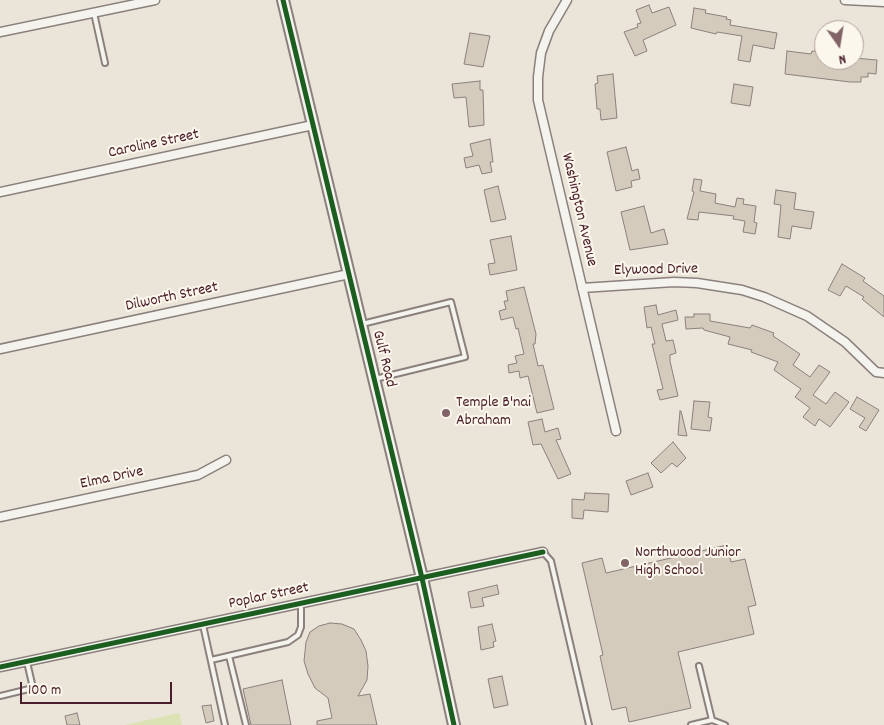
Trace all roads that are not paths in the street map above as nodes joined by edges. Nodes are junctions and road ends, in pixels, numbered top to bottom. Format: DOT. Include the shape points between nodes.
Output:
graph roads {
  1 [pos="155,0"];
  2 [pos="283,0"];
  3 [pos="567,0"];
  4 [pos="845,0"];
  5 [pos="884,2"];
  6 [pos="94,13"];
  7 [pos="0,32"];
  8 [pos="105,63"];
  9 [pos="313,125"];
  10 [pos="0,192"];
  11 [pos="349,274"];
  12 [pos="582,288"];
  13 [pos="361,324"];
  14 [pos="0,349"];
  15 [pos="884,373"];
  16 [pos="374,379"];
  17 [pos="616,431"];
  18 [pos="226,460"];
  19 [pos="0,517"];
  20 [pos="543,552"];
  21 [pos="422,578"];
  22 [pos="301,602"];
  23 [pos="202,624"];
  24 [pos="229,656"];
  25 [pos="210,660"];
  26 [pos="27,662"];
  27 [pos="699,666"];
  28 [pos="0,667"];
  29 [pos="0,696"];
  30 [pos="712,720"];
  31 [pos="225,725"];
  32 [pos="246,725"];
  33 [pos="454,725"];
  34 [pos="589,725"];
  35 [pos="691,725"];
  36 [pos="726,725"];
  1 -- 6 [label="street"];
  2 -- 9 [label="street, Gulf Road"];
  3 -- 12 [label="street, Washington Avenue" via="544,42 538,88 541,117"];
  4 -- 5 [label="street"];
  6 -- 7 [label="street"];
  6 -- 8 [label="lane"];
  9 -- 10 [label="street, Caroline Street"];
  9 -- 11 [label="street, Gulf Road"];
  11 -- 13 [label="street, Gulf Road"];
  11 -- 14 [label="street, Dilworth Street"];
  12 -- 15 [label="street, Elywood Drive" via="674,282 742,290 806,316 845,342 876,372"];
  12 -- 17 [label="street, Washington Avenue"];
  13 -- 16 [label="street, Gulf Road"];
  13 -- 16 [label="lane" via="451,302 465,357"];
  16 -- 21 [label="street, Gulf Road"];
  18 -- 19 [label="street, Elma Drive" via="198,475"];
  20 -- 21 [label="street, Poplar Street"];
  20 -- 34 [label="lane" via="550,561"];
  21 -- 22 [label="street, Poplar Street"];
  21 -- 33 [label="street, Gulf Road"];
  22 -- 23 [label="street, Poplar Street"];
  22 -- 24 [label="lane" via="298,635 288,642"];
  23 -- 25 [label="lane"];
  23 -- 26 [label="street, Poplar Street"];
  24 -- 25 [label="lane"];
  24 -- 32 [label="lane"];
  25 -- 31 [label="lane"];
  26 -- 28 [label="street, Poplar Street"];
  26 -- 29 [label="lane" via="33,688"];
  27 -- 30 [label="lane"];
  30 -- 35 [label="lane"];
  30 -- 36 [label="lane"];
}
